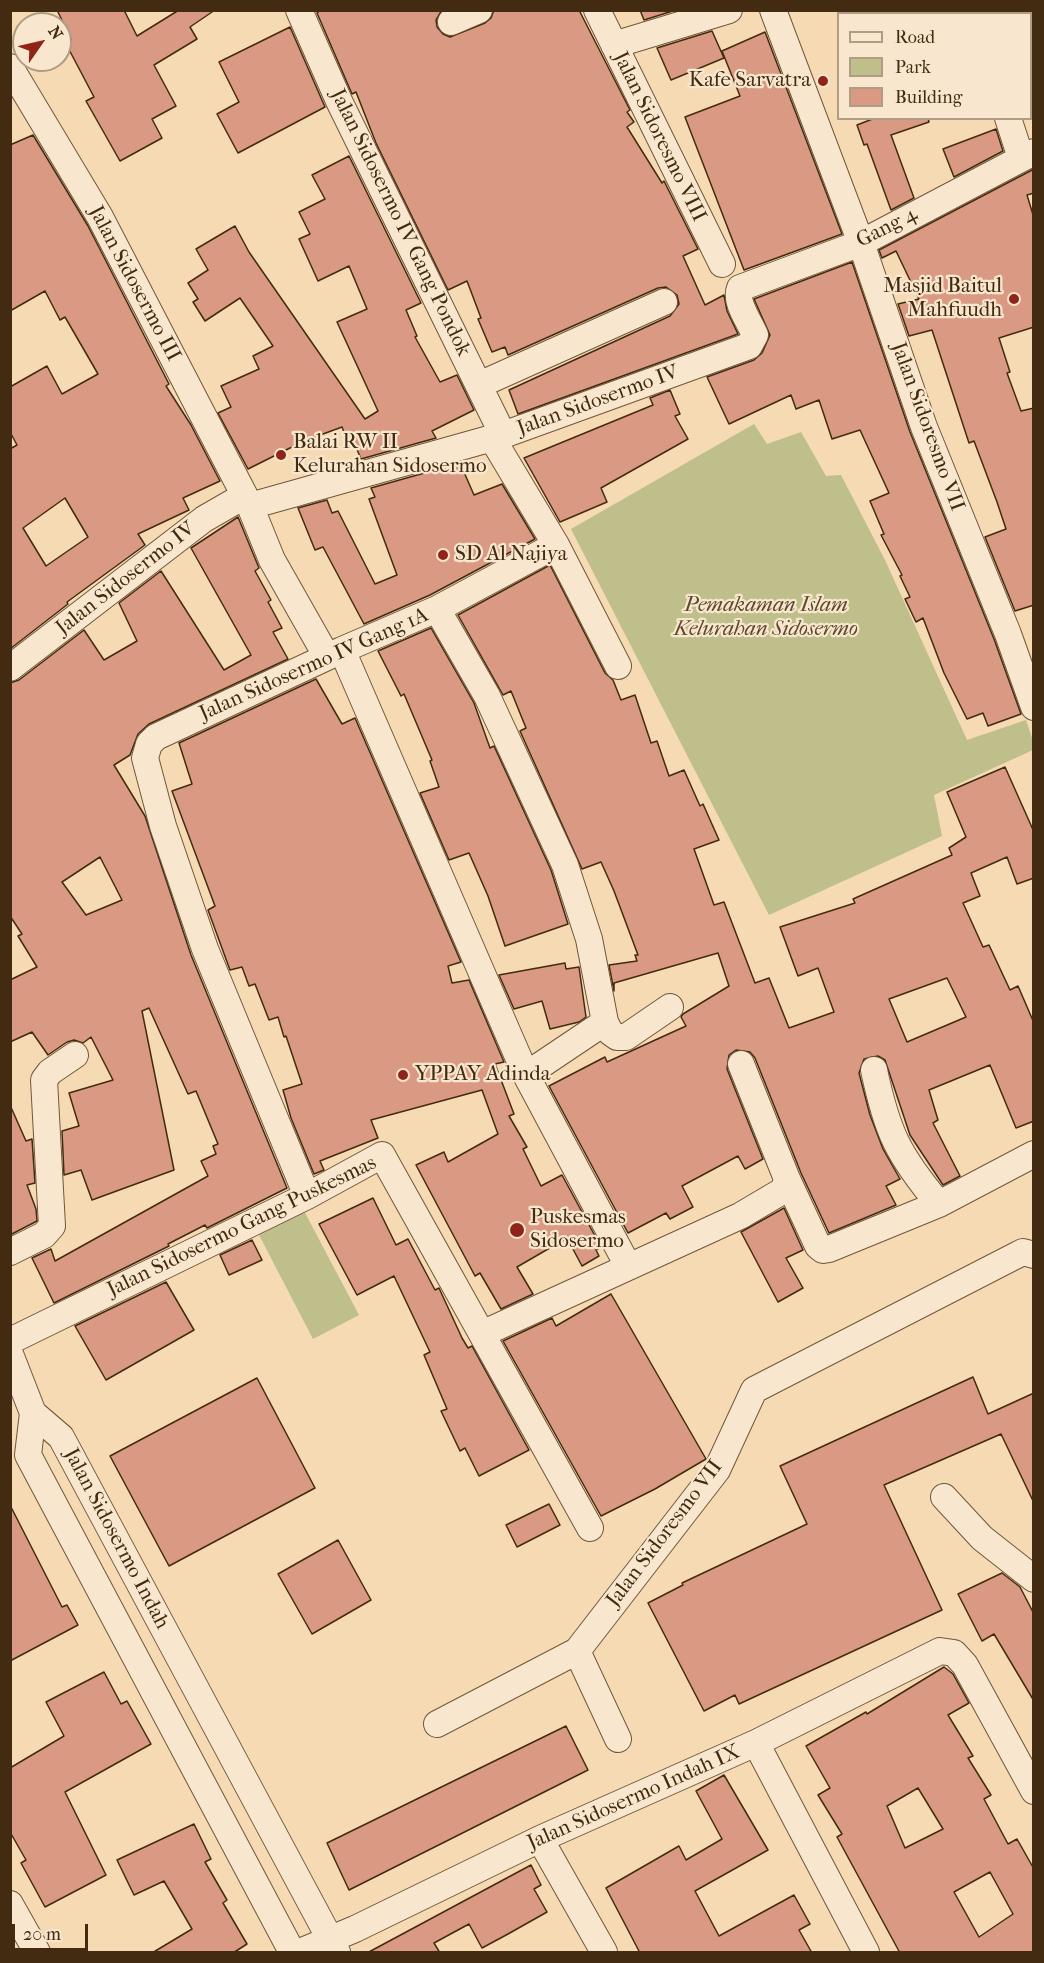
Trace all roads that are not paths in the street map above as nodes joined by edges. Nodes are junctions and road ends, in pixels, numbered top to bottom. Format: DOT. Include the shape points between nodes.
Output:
graph roads {
  1 [pos="299,10"];
  2 [pos="479,10"];
  3 [pos="597,10"];
  4 [pos="729,10"];
  5 [pos="773,10"];
  6 [pos="451,22"];
  7 [pos="614,45"];
  8 [pos="10,67"];
  9 [pos="1009,120"];
  10 [pos="1029,160"];
  11 [pos="861,243"];
  12 [pos="722,264"];
  13 [pos="738,293"];
  14 [pos="664,302"];
  15 [pos="479,385"];
  16 [pos="498,437"];
  17 [pos="247,501"];
  18 [pos="556,544"];
  19 [pos="437,609"];
  20 [pos="334,653"];
  21 [pos="618,666"];
  22 [pos="10,668"];
  23 [pos="1034,707"];
  24 [pos="670,1007"];
  25 [pos="605,1022"];
  26 [pos="75,1055"];
  27 [pos="741,1064"];
  28 [pos="874,1070"];
  29 [pos="526,1075"];
  30 [pos="1034,1154"];
  31 [pos="787,1179"];
  32 [pos="307,1196"];
  33 [pos="939,1204"];
  34 [pos="10,1252"];
  35 [pos="1034,1256"];
  36 [pos="628,1266"];
  37 [pos="484,1334"];
  38 [pos="10,1341"];
  39 [pos="10,1354"];
  40 [pos="33,1413"];
  41 [pos="62,1437"];
  42 [pos="19,1461"];
  43 [pos="944,1497"];
  44 [pos="590,1528"];
  45 [pos="1034,1579"];
  46 [pos="577,1652"];
  47 [pos="437,1724"];
  48 [pos="618,1739"];
  49 [pos="756,1743"];
  50 [pos="1034,1791"];
  51 [pos="540,1839"];
  52 [pos="10,1904"];
  53 [pos="334,1946"];
  54 [pos="38,1953"];
  55 [pos="292,1953"];
  56 [pos="300,1953"];
  57 [pos="604,1953"];
  58 [pos="866,1953"];
  1 -- 15 [label="street, Jalan Sidosermo IV Gang Pondok" via="339,101"];
  2 -- 6 [label="street"];
  3 -- 7 [label="street, Jalan Sidoresmo VIII"];
  4 -- 7 [label="street"];
  5 -- 11 [label="street, Jalan Sidoresmo VII"];
  7 -- 12 [label="street, Jalan Sidoresmo VIII"];
  8 -- 17 [label="street, Jalan Sidosermo III" via="100,217"];
  9 -- 10 [label="street"];
  10 -- 11 [label="street, Gang 4"];
  11 -- 13 [label="street, Gang 4" via="740,288"];
  11 -- 23 [label="street, Jalan Sidoresmo VII" via="924,427"];
  13 -- 16 [label="street, Jalan Sidosermo IV" via="755,335 749,346"];
  14 -- 15 [label="street"];
  15 -- 16 [label="street, Jalan Sidosermo IV Gang Pondok"];
  16 -- 17 [label="street, Jalan Sidosermo IV"];
  16 -- 18 [label="street, Jalan Sidosermo IV Gang Pondok"];
  17 -- 20 [label="street, Jalan Sidosermo III" via="272,560"];
  17 -- 22 [label="street, Jalan Sidosermo IV" via="204,519"];
  18 -- 19 [label="street"];
  18 -- 21 [label="street, Jalan Sidosermo IV Gang Pondok"];
  19 -- 20 [label="street, Jalan Sidosermo IV Gang 1A"];
  19 -- 25 [label="street, Jalan Sidosermo IV Gang 1A" via="487,696 565,865 589,939"];
  20 -- 29 [label="street, Jalan Sidosermo III"];
  20 -- 32 [label="street, Jalan Sidosermo IV Gang 1A" via="156,737 145,758 163,826 205,949"];
  24 -- 25 [label="street" via="626,1037 614,1036"];
  25 -- 29 [label="street"];
  26 -- 34 [label="street" via="44,1080 52,1226 44,1235"];
  27 -- 31 [label="street"];
  28 -- 33 [label="street" via="895,1145"];
  29 -- 36 [label="street, Jalan Sidosermo III"];
  30 -- 33 [label="street"];
  31 -- 33 [label="street" via="823,1250"];
  31 -- 36 [label="street" via="779,1195"];
  32 -- 37 [label="street, Jalan Sidosermo Gang Puskesmas" via="382,1155"];
  32 -- 38 [label="street, Jalan Sidosermo Gang Puskesmas"];
  35 -- 46 [label="street, Jalan Sidoresmo VII" via="1023,1252 754,1390 717,1470"];
  36 -- 37 [label="street"];
  37 -- 44 [label="street, Jalan Sidosermo Gang Puskesmas"];
  39 -- 40 [label="street"];
  40 -- 41 [label="street, Jalan Sidosermo Indah"];
  40 -- 42 [label="street, Jalan Sidosermo Indah"];
  41 -- 42 [label="street"];
  41 -- 53 [label="street, Jalan Sidosermo Indah"];
  42 -- 55 [label="street, Jalan Sidosermo Indah"];
  43 -- 45 [label="street" via="982,1538"];
  46 -- 47 [label="street, Jalan Sidoresmo VII"];
  46 -- 48 [label="street"];
  49 -- 50 [label="street, Jalan Sidosermo Indah IX" via="933,1653 954,1653 965,1665"];
  49 -- 51 [label="street, Jalan Sidosermo Indah IX"];
  49 -- 58 [label="street"];
  51 -- 53 [label="street, Jalan Sidosermo Indah IX"];
  51 -- 57 [label="street"];
  52 -- 54 [label="street"];
  53 -- 56 [label="street, Jalan Sidosermo Indah IX"];
}
